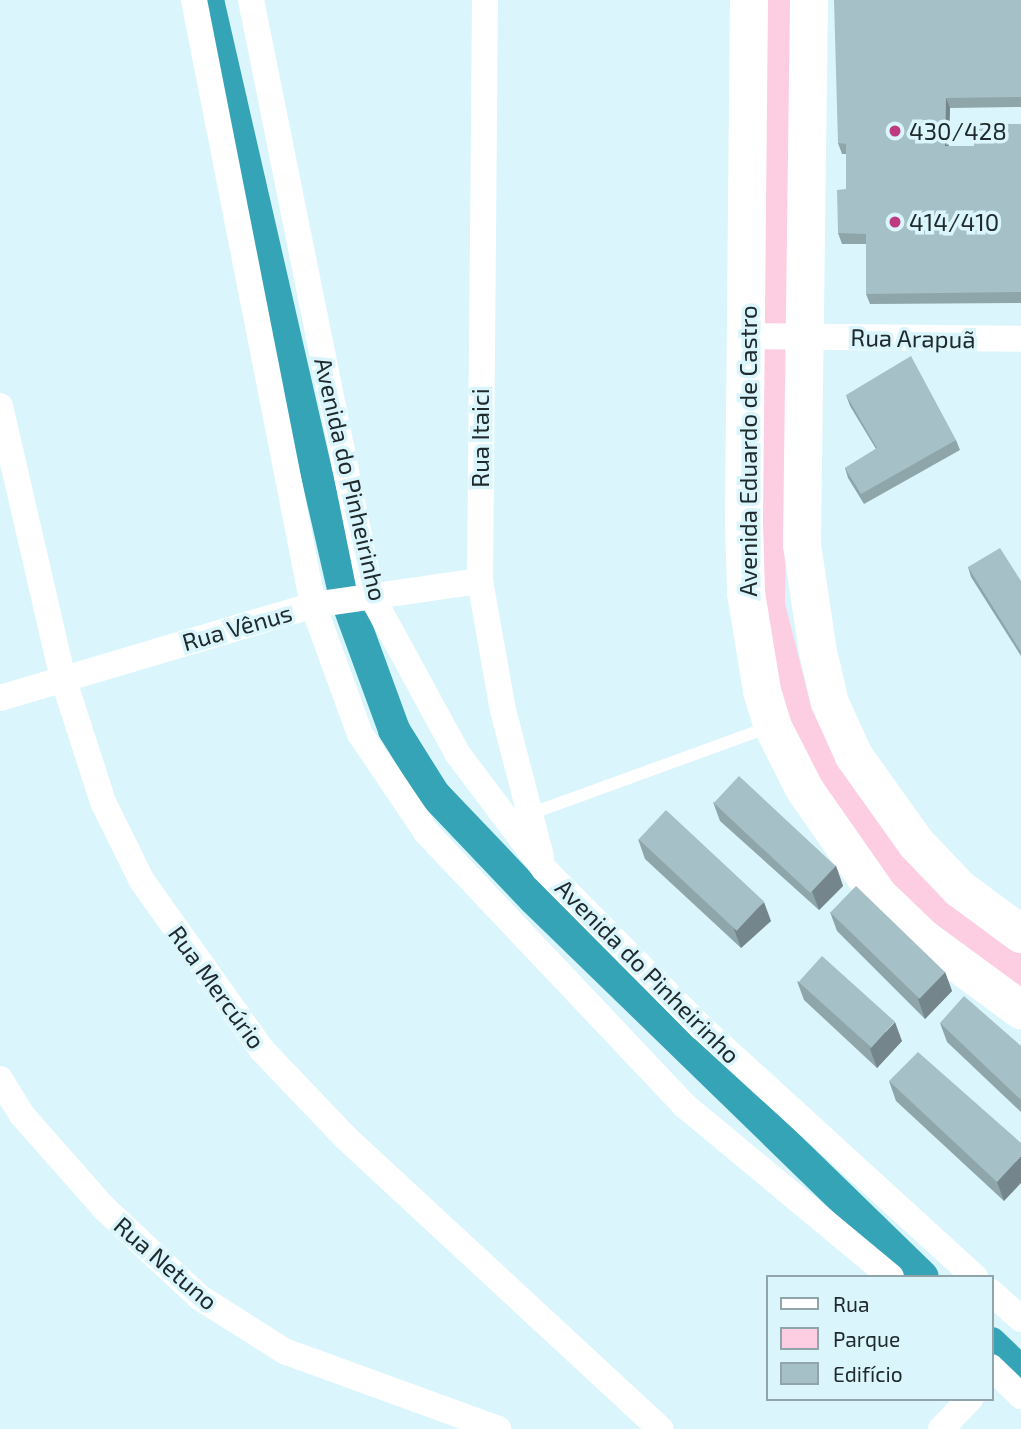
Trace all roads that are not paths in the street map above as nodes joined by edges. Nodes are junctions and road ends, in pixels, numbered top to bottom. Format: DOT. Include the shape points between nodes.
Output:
graph roads {
  1 [pos="194,0"];
  2 [pos="251,0"];
  3 [pos="485,0"];
  4 [pos="749,0"];
  5 [pos="809,0"];
  6 [pos="748,337"];
  7 [pos="805,337"];
  8 [pos="1021,339"];
  9 [pos="0,406"];
  10 [pos="480,581"];
  11 [pos="341,600"];
  12 [pos="63,678"];
  13 [pos="0,698"];
  14 [pos="773,727"];
  15 [pos="530,814"];
  16 [pos="544,869"];
  17 [pos="1021,934"];
  18 [pos="1021,1010"];
  19 [pos="0,1079"];
  20 [pos="889,1275"];
  21 [pos="973,1275"];
  22 [pos="993,1294"];
  23 [pos="1021,1320"];
  24 [pos="993,1372"];
  25 [pos="1021,1396"];
  26 [pos="968,1401"];
  27 [pos="498,1429"];
  28 [pos="660,1429"];
  29 [pos="941,1429"];
  1 -- 11 [label="street, Avenida do Pinheirinho"];
  2 -- 11 [label="street, Avenida do Pinheirinho"];
  3 -- 10 [label="street, Rua Itaici"];
  4 -- 6 [label="main road, Avenida Eduardo de Castro"];
  5 -- 7 [label="main road"];
  6 -- 7 [label="street, Rua Arapuã"];
  6 -- 14 [label="main road, Avenida Eduardo de Castro" via="746,593 755,658"];
  7 -- 8 [label="street, Rua Arapuã"];
  7 -- 17 [label="main road" via="802,545 807,598 830,702 854,756 916,843 960,889"];
  9 -- 12 [label="street, Rua Mercúrio"];
  10 -- 11 [label="street, Rua Vênus"];
  10 -- 15 [label="street, Rua Itaici" via="503,710"];
  11 -- 12 [label="street, Rua Vênus"];
  11 -- 16 [label="street, Avenida do Pinheirinho"];
  11 -- 20 [label="street, Avenida do Pinheirinho" via="360,734 426,832 684,1105"];
  12 -- 13 [label="street, Rua Vênus"];
  12 -- 28 [label="street, Rua Mercúrio" via="103,802 142,881 262,1050 345,1137"];
  14 -- 15 [label="lane"];
  14 -- 18 [label="main road, Avenida Eduardo de Castro" via="835,838 879,896 923,938"];
  15 -- 16 [label="street, Rua Itaici"];
  16 -- 21 [label="street, Avenida do Pinheirinho" via="701,1027"];
  19 -- 27 [label="street, Rua Netuno" via="22,1115 104,1208 199,1297 284,1350"];
  22 -- 23 [label="street"];
  24 -- 25 [label="street"];
  26 -- 29 [label="street"];
}
